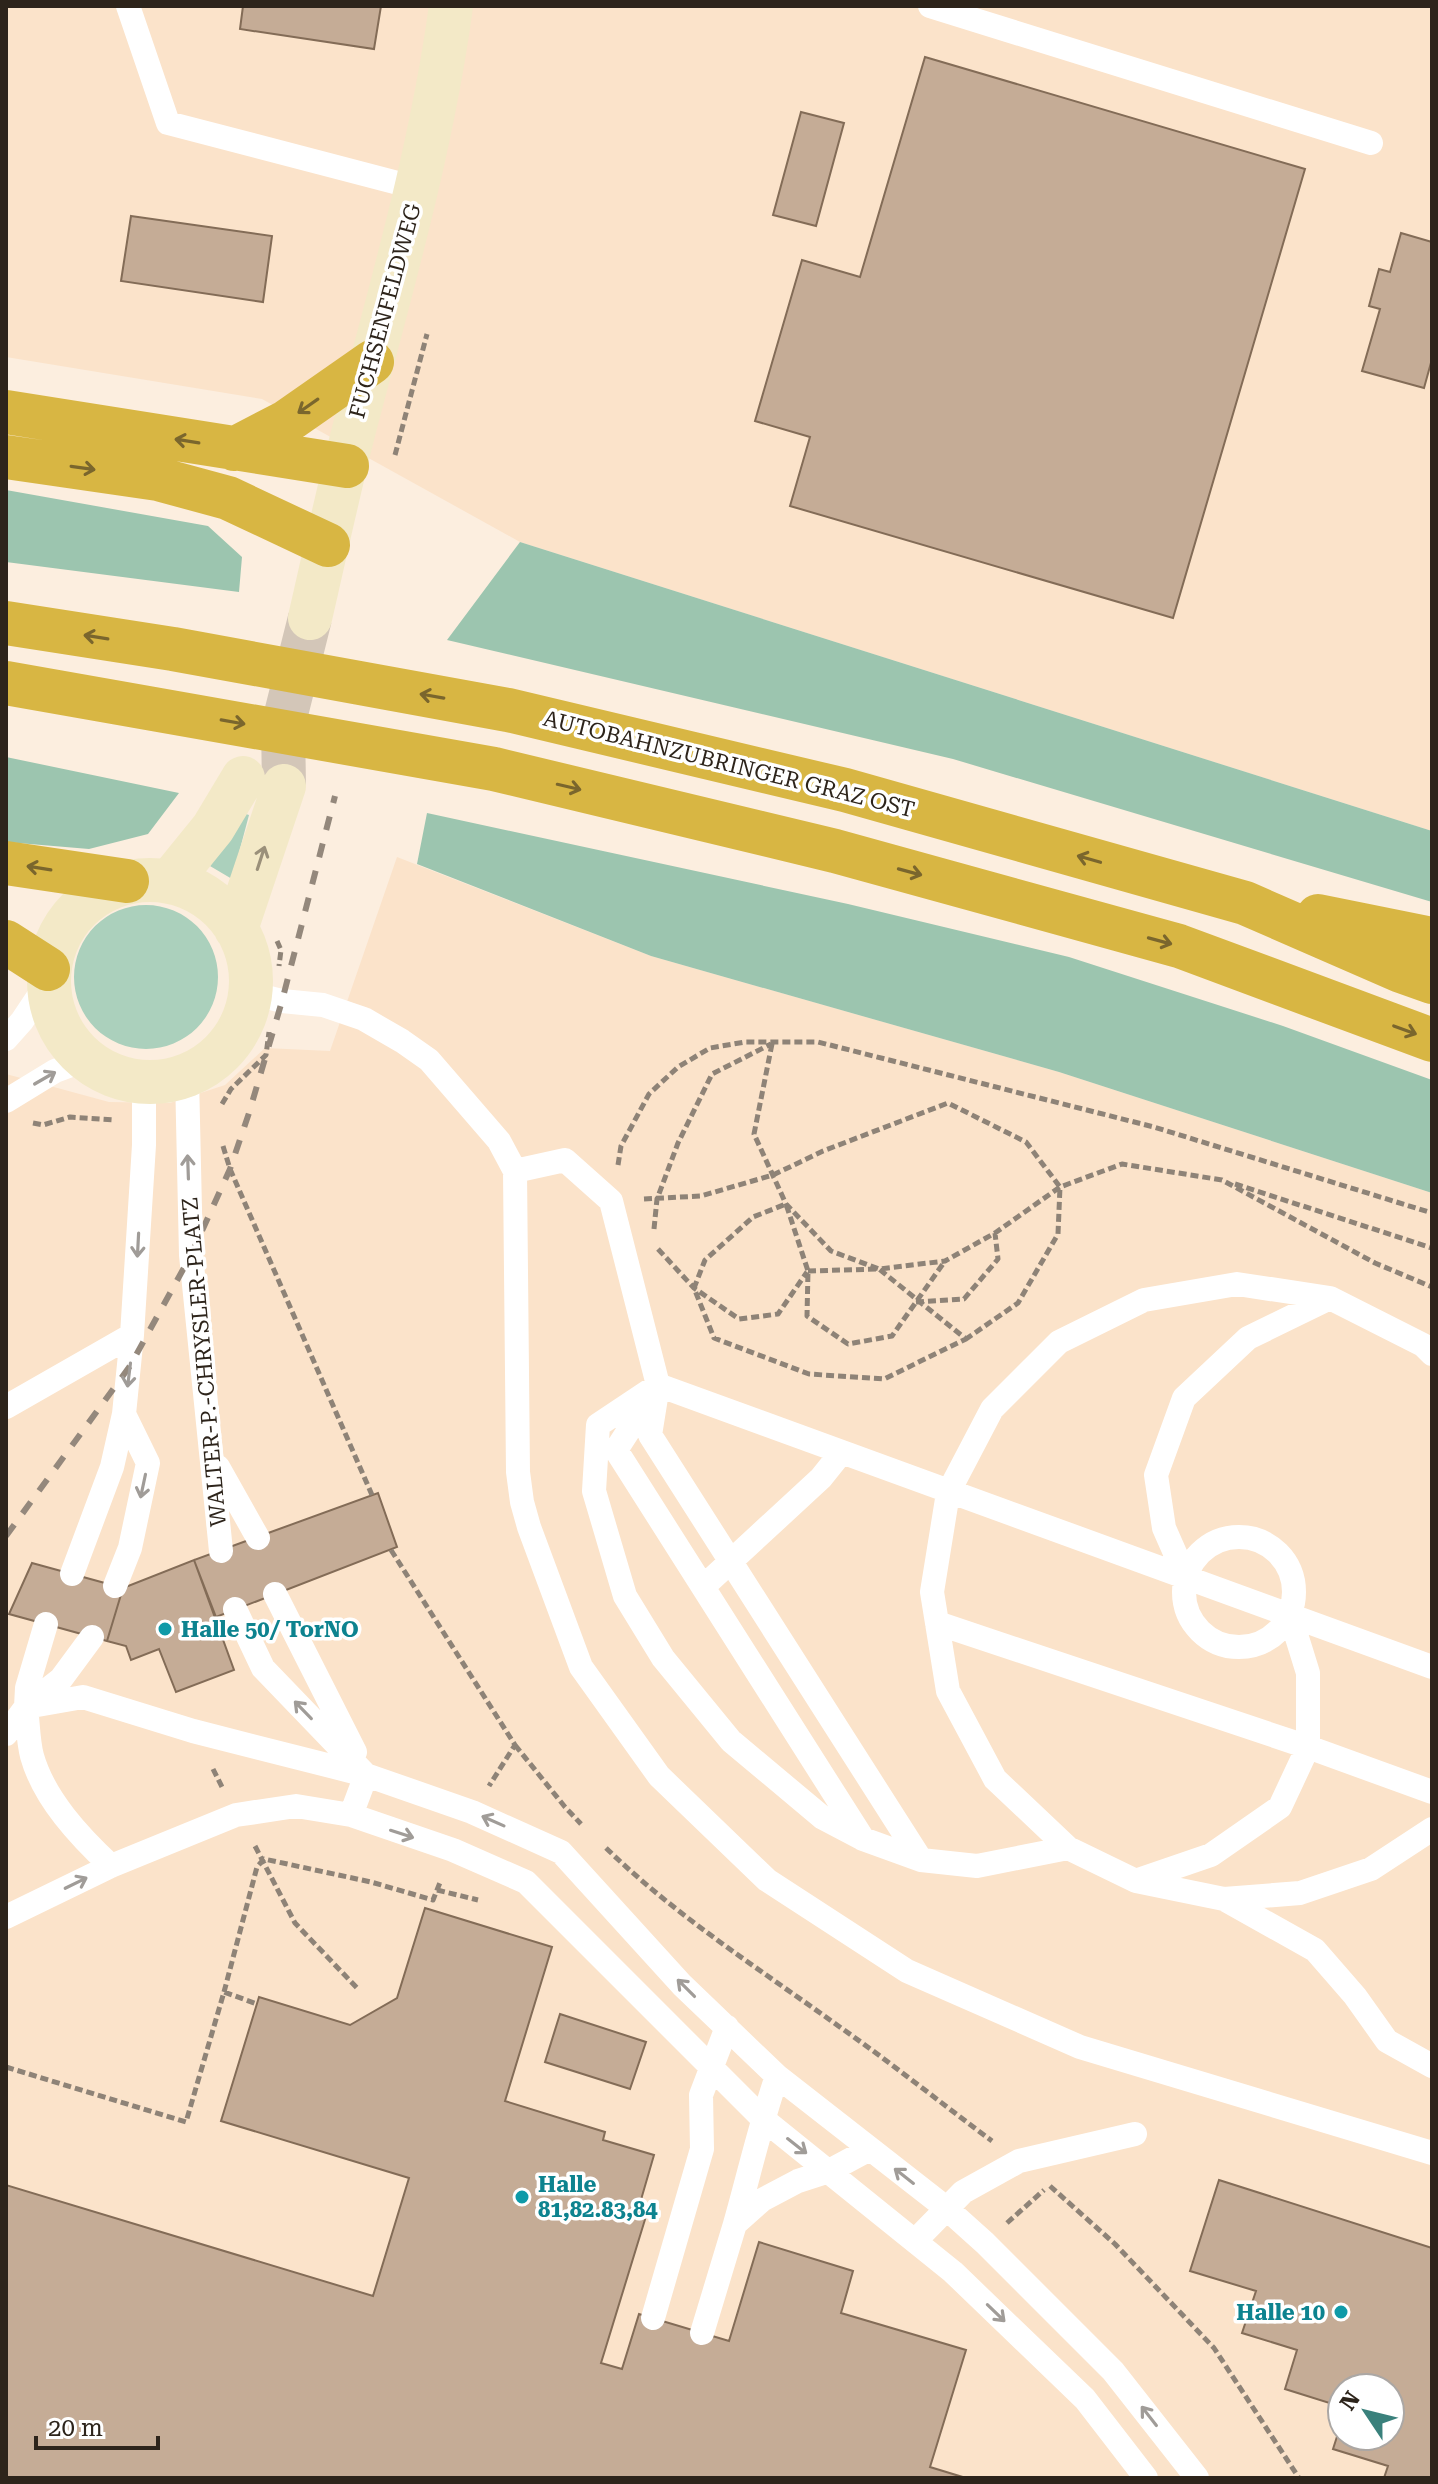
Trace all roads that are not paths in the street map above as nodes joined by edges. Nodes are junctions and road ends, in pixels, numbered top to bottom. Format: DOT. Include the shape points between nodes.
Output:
graph roads {
  1 [pos="128,6"];
  2 [pos="451,6"];
  3 [pos="930,6"];
  4 [pos="1371,143"];
  5 [pos="417,188"];
  6 [pos="372,362"];
  7 [pos="6,412"];
  8 [pos="234,449"];
  9 [pos="6,457"];
  10 [pos="347,466"];
  11 [pos="328,545"];
  12 [pos="310,618"];
  13 [pos="6,623"];
  14 [pos="6,683"];
  15 [pos="6,863"];
  16 [pos="127,881"];
  17 [pos="170,881"];
  18 [pos="1245,903"];
  19 [pos="236,929"];
  20 [pos="1432,939"];
  21 [pos="6,942"];
  22 [pos="48,976"];
  23 [pos="1432,982"];
  24 [pos="251,993"];
  25 [pos="6,1039"];
  26 [pos="1432,1040"];
  27 [pos="87,1059"];
  28 [pos="187,1076"];
  29 [pos="144,1083"];
  30 [pos="6,1101"];
  31 [pos="515,1171"];
  32 [pos="1330,1298"];
  33 [pos="132,1335"];
  34 [pos="1432,1354"];
  35 [pos="658,1385"];
  36 [pos="6,1407"];
  37 [pos="124,1414"];
  38 [pos="841,1453"];
  39 [pos="213,1458"];
  40 [pos="948,1493"];
  41 [pos="258,1538"];
  42 [pos="221,1551"];
  43 [pos="731,1562"];
  44 [pos="72,1574"];
  45 [pos="1186,1578"];
  46 [pos="115,1586"];
  47 [pos="703,1587"];
  48 [pos="275,1594"];
  49 [pos="235,1609"];
  50 [pos="1290,1615"];
  51 [pos="937,1623"];
  52 [pos="46,1624"];
  53 [pos="92,1637"];
  54 [pos="1432,1667"];
  55 [pos="26,1707"];
  56 [pos="6,1734"];
  57 [pos="1308,1747"];
  58 [pos="366,1775"];
  59 [pos="1432,1792"];
  60 [pos="351,1815"];
  61 [pos="1432,1829"];
  62 [pos="863,1839"];
  63 [pos="1068,1848"];
  64 [pos="921,1860"];
  65 [pos="111,1866"];
  66 [pos="1136,1881"];
  67 [pos="1224,1899"];
  68 [pos="6,1917"];
  69 [pos="727,2027"];
  70 [pos="1432,2066"];
  71 [pos="711,2067"];
  72 [pos="777,2076"];
  73 [pos="762,2118"];
  74 [pos="1135,2134"];
  75 [pos="870,2149"];
  76 [pos="1432,2153"];
  77 [pos="829,2171"];
  78 [pos="946,2208"];
  79 [pos="735,2224"];
  80 [pos="916,2240"];
  81 [pos="653,2318"];
  82 [pos="702,2333"];
  83 [pos="1146,2478"];
  84 [pos="1197,2478"];
  1 -- 5 [label="lane, FUCHSENFELDWEG" via="168,123"];
  2 -- 5 [label="main road"];
  3 -- 4 [label="lane"];
  5 -- 6 [label="main road, FUCHSENFELDWEG"];
  6 -- 8 [label="highway, one-way" via="286,422"];
  6 -- 10 [label="main road, FUCHSENFELDWEG"];
  8 -- 7 [label="highway, one-way"];
  8 -- 10 [label="highway"];
  9 -- 11 [label="highway, one-way" via="158,479 228,498"];
  10 -- 11 [label="main road, FUCHSENFELDWEG"];
  11 -- 12 [label="main road, FUCHSENFELDWEG"];
  18 -- 13 [label="highway, AUTOBAHNZUBRINGER GRAZ OST, one-way" via="845,790 508,710"];
  14 -- 26 [label="highway, one-way" via="494,769 835,851 1179,946"];
  16 -- 15 [label="highway, one-way"];
  16 -- 17 [label="main road"];
  16 -- 22 [label="main road" via="93,898 62,928"];
  17 -- 19 [label="main road" via="209,898"];
  19 -- 17 [label="main road, one-way" via="264,782 213,828"];
  18 -- 20 [label="highway"];
  18 -- 23 [label="highway, AUTOBAHNZUBRINGER GRAZ OST"];
  19 -- 24 [label="main road" via="250,966"];
  21 -- 22 [label="highway"];
  22 -- 25 [label="lane"];
  22 -- 27 [label="main road" via="60,1026"];
  24 -- 28 [label="main road" via="226,1048"];
  24 -- 31 [label="lane" via="323,1005 364,1019 402,1041 429,1060 499,1141"];
  27 -- 29 [label="main road" via="110,1076"];
  30 -- 27 [label="lane, one-way" via="55,1071"];
  28 -- 29 [label="main road"];
  39 -- 28 [label="lane, WALTER-P.-CHRYSLER-PLATZ, one-way" via="191,1255"];
  29 -- 33 [label="lane, one-way"];
  31 -- 35 [label="lane" via="565,1160 611,1201"];
  31 -- 76 [label="lane" via="522,1502 581,1667 659,1776 767,1880 907,1971 1080,2047"];
  32 -- 34 [label="lane"];
  32 -- 40 [label="lane" via="1237,1284 1144,1300 1059,1342 992,1409"];
  32 -- 45 [label="lane" via="1248,1338 1184,1398 1156,1475 1164,1528"];
  33 -- 36 [label="lane"];
  33 -- 37 [label="lane, one-way"];
  35 -- 38 [label="lane"];
  35 -- 43 [label="lane" via="650,1435"];
  35 -- 47 [label="lane" via="616,1450"];
  35 -- 62 [label="lane" via="598,1425 594,1491 625,1596 663,1658 731,1741 823,1818"];
  37 -- 44 [label="lane" via="112,1467"];
  37 -- 46 [label="lane, one-way" via="148,1463 130,1548"];
  38 -- 40 [label="lane"];
  38 -- 43 [label="lane"];
  39 -- 41 [label="lane"];
  39 -- 42 [label="lane, WALTER-P.-CHRYSLER-PLATZ"];
  40 -- 45 [label="lane"];
  40 -- 51 [label="lane" via="932,1592"];
  43 -- 47 [label="lane"];
  43 -- 64 [label="lane"];
  45 -- 50 [label="lane"];
  45 -- 50 [label="lane" via="1188,1614 1212,1641 1248,1647 1280,1630"];
  45 -- 50 [label="lane" via="1193,1561 1222,1539 1258,1539 1274,1548 1293,1578"];
  47 -- 62 [label="lane"];
  48 -- 58 [label="lane"];
  58 -- 49 [label="lane, one-way" via="263,1668"];
  50 -- 54 [label="lane"];
  50 -- 57 [label="lane" via="1308,1673"];
  51 -- 57 [label="lane"];
  51 -- 63 [label="lane" via="948,1691 995,1779"];
  52 -- 55 [label="lane"];
  53 -- 55 [label="lane" via="61,1679"];
  55 -- 56 [label="lane"];
  55 -- 58 [label="lane" via="83,1697"];
  55 -- 65 [label="lane" via="32,1756 48,1790 83,1840"];
  57 -- 59 [label="lane"];
  57 -- 66 [label="lane" via="1280,1807 1211,1855"];
  58 -- 60 [label="lane"];
  69 -- 58 [label="lane, one-way" via="561,1852 472,1812"];
  60 -- 65 [label="lane" via="296,1806 236,1815"];
  60 -- 71 [label="lane, one-way" via="526,1882"];
  61 -- 67 [label="lane" via="1371,1869 1300,1893"];
  62 -- 64 [label="lane"];
  63 -- 64 [label="lane" via="977,1866"];
  63 -- 66 [label="lane"];
  68 -- 65 [label="lane, one-way"];
  66 -- 67 [label="lane"];
  67 -- 70 [label="lane" via="1315,1950 1387,2041"];
  69 -- 71 [label="lane"];
  69 -- 72 [label="lane"];
  71 -- 73 [label="lane"];
  71 -- 81 [label="lane" via="701,2095 702,2149"];
  72 -- 73 [label="lane"];
  72 -- 75 [label="lane"];
  73 -- 77 [label="lane, one-way"];
  73 -- 79 [label="lane"];
  74 -- 78 [label="lane" via="1019,2161 963,2192"];
  75 -- 77 [label="lane"];
  78 -- 75 [label="lane, one-way"];
  77 -- 79 [label="lane" via="762,2200"];
  77 -- 80 [label="lane"];
  78 -- 80 [label="lane"];
  84 -- 78 [label="lane, one-way" via="1113,2371"];
  79 -- 82 [label="lane"];
  80 -- 83 [label="lane, one-way" via="1085,2399"];
}
